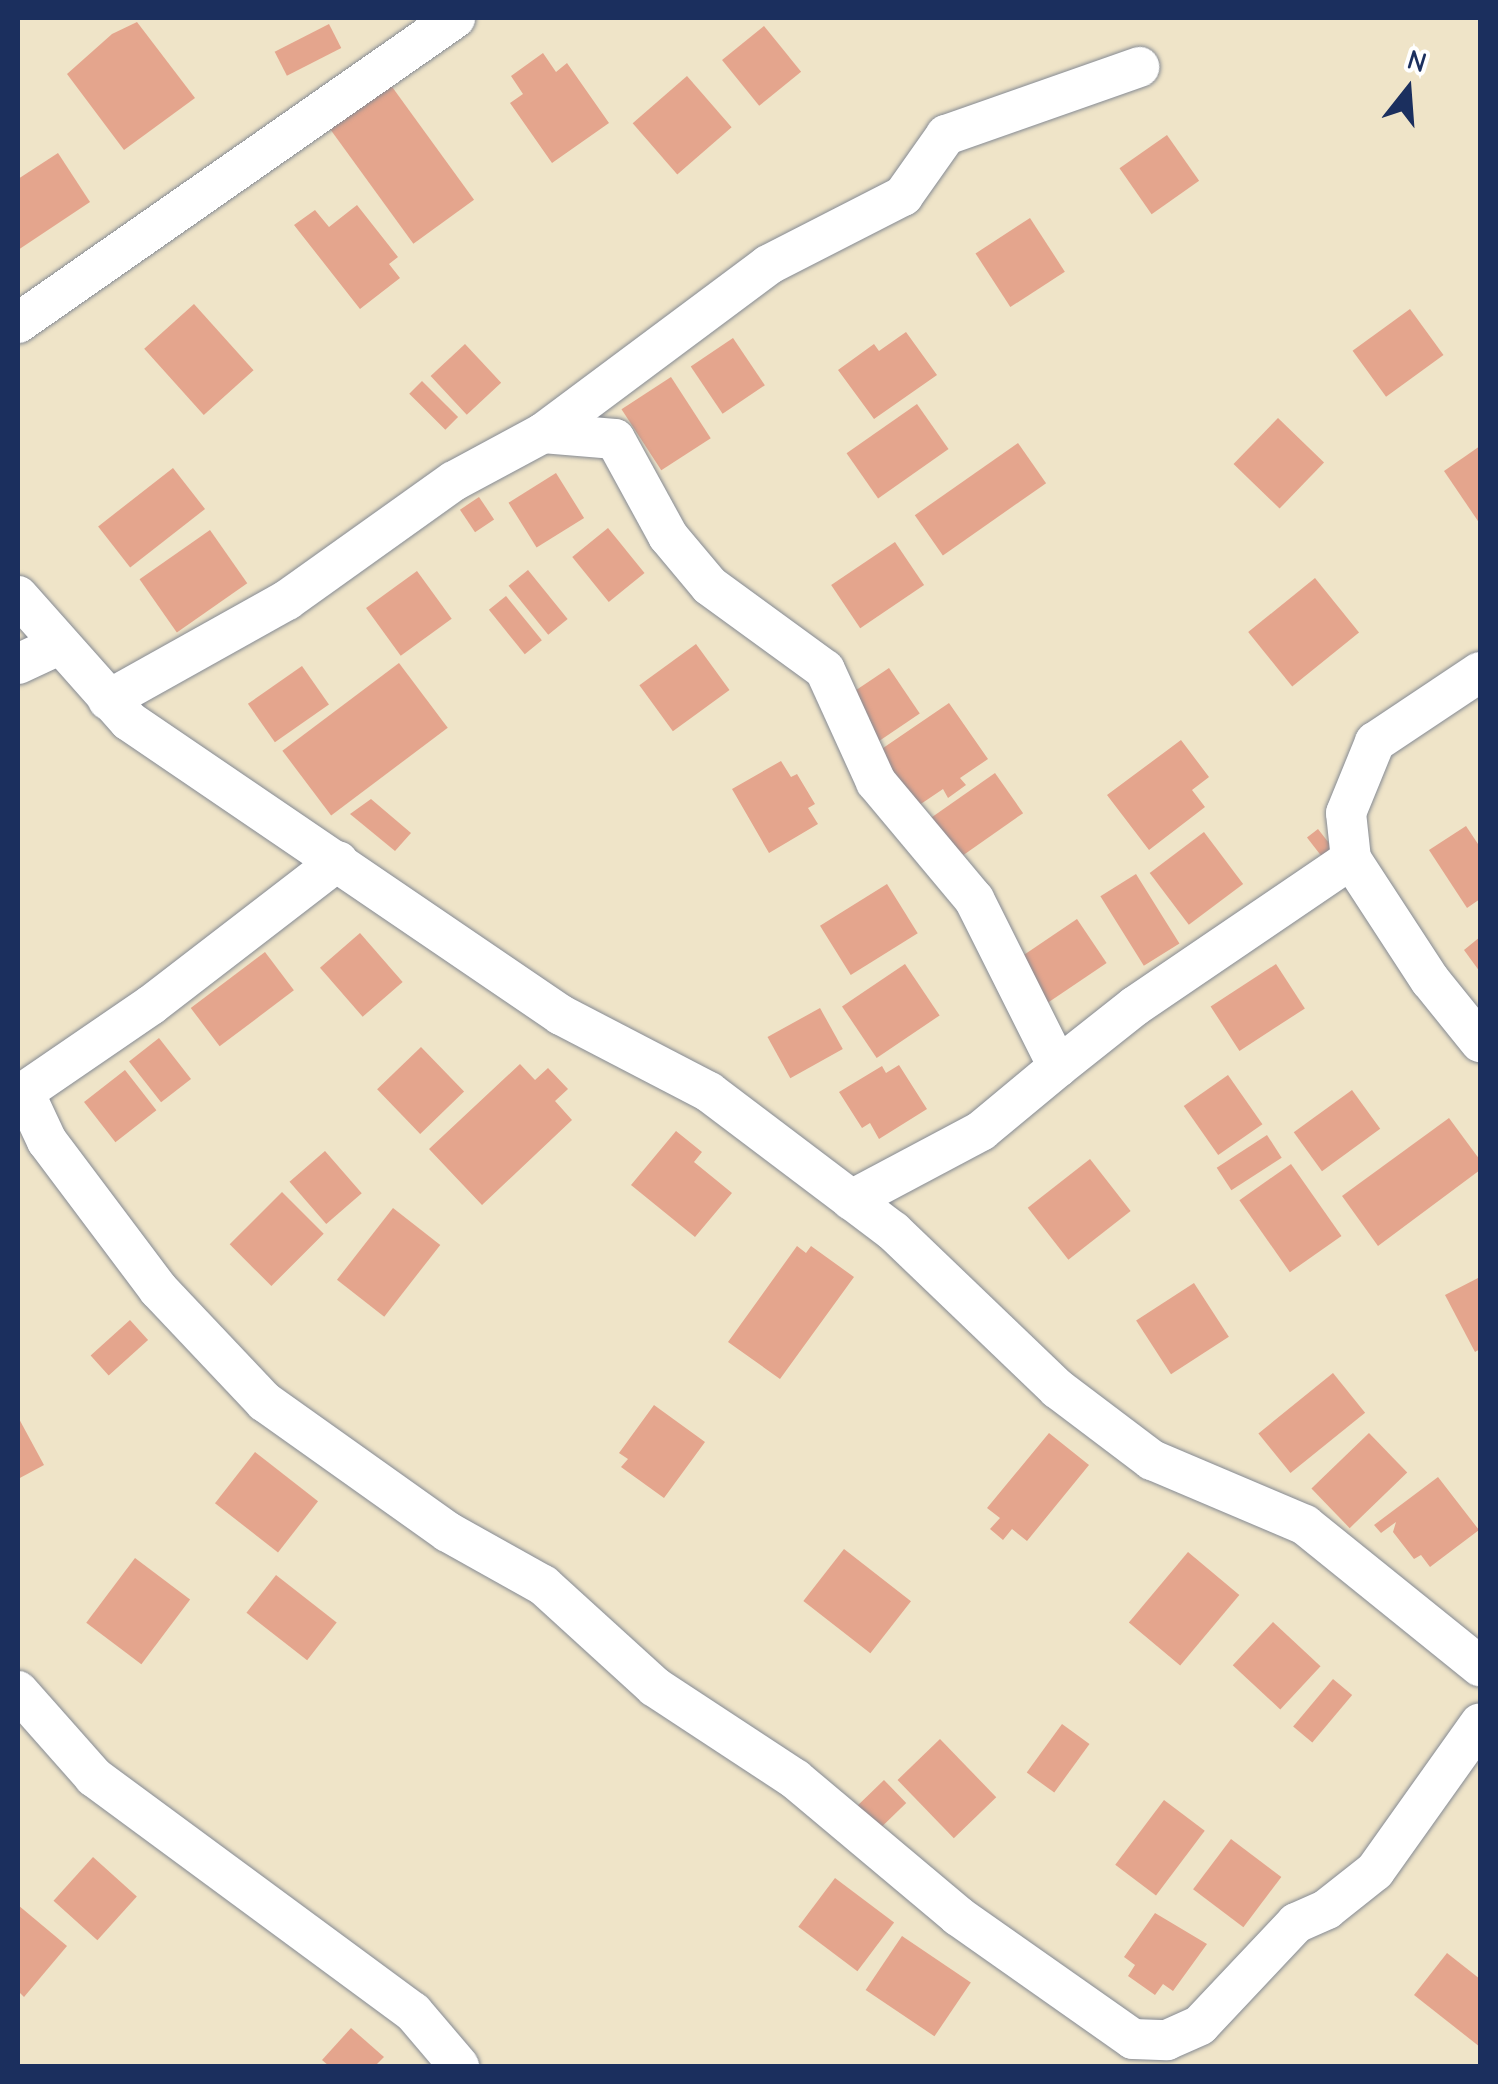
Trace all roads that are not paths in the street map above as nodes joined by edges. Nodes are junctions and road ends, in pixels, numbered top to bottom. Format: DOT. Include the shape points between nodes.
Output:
graph roads {
  1 [pos="456,18"];
  2 [pos="1139,67"];
  3 [pos="18,323"];
  4 [pos="543,433"];
  5 [pos="18,596"];
  6 [pos="57,646"];
  7 [pos="18,664"];
  8 [pos="1480,672"];
  9 [pos="108,700"];
  10 [pos="1351,860"];
  11 [pos="338,861"];
  12 [pos="1480,1042"];
  13 [pos="1058,1066"];
  14 [pos="21,1094"];
  15 [pos="851,1200"];
  16 [pos="1480,1666"];
  17 [pos="18,1691"];
  18 [pos="1480,1723"];
  19 [pos="459,2066"];
  1 -- 3 [label="street"];
  2 -- 4 [label="street" via="946,136 903,196 768,264"];
  4 -- 9 [label="street" via="454,481 286,600"];
  4 -- 13 [label="street" via="616,440 668,536 710,586 824,670 876,782 974,899"];
  5 -- 6 [label="street"];
  6 -- 7 [label="street"];
  6 -- 9 [label="street"];
  8 -- 10 [label="street" via="1375,742 1346,813"];
  9 -- 11 [label="street" via="129,721"];
  10 -- 12 [label="street"];
  10 -- 13 [label="street" via="1134,1006"];
  11 -- 14 [label="street" via="151,1005"];
  11 -- 15 [label="street" via="561,1015 709,1092"];
  13 -- 15 [label="street" via="981,1131"];
  14 -- 18 [label="street" via="47,1141 159,1290 265,1402 448,1532 543,1585 655,1686 795,1778 958,1916 1133,2040 1168,2040 1200,2026 1296,1923 1327,1909 1375,1871"];
  15 -- 16 [label="street" via="893,1231 1058,1389 1152,1460 1304,1525"];
  17 -- 19 [label="street" via="94,1776 413,2012"];
}
